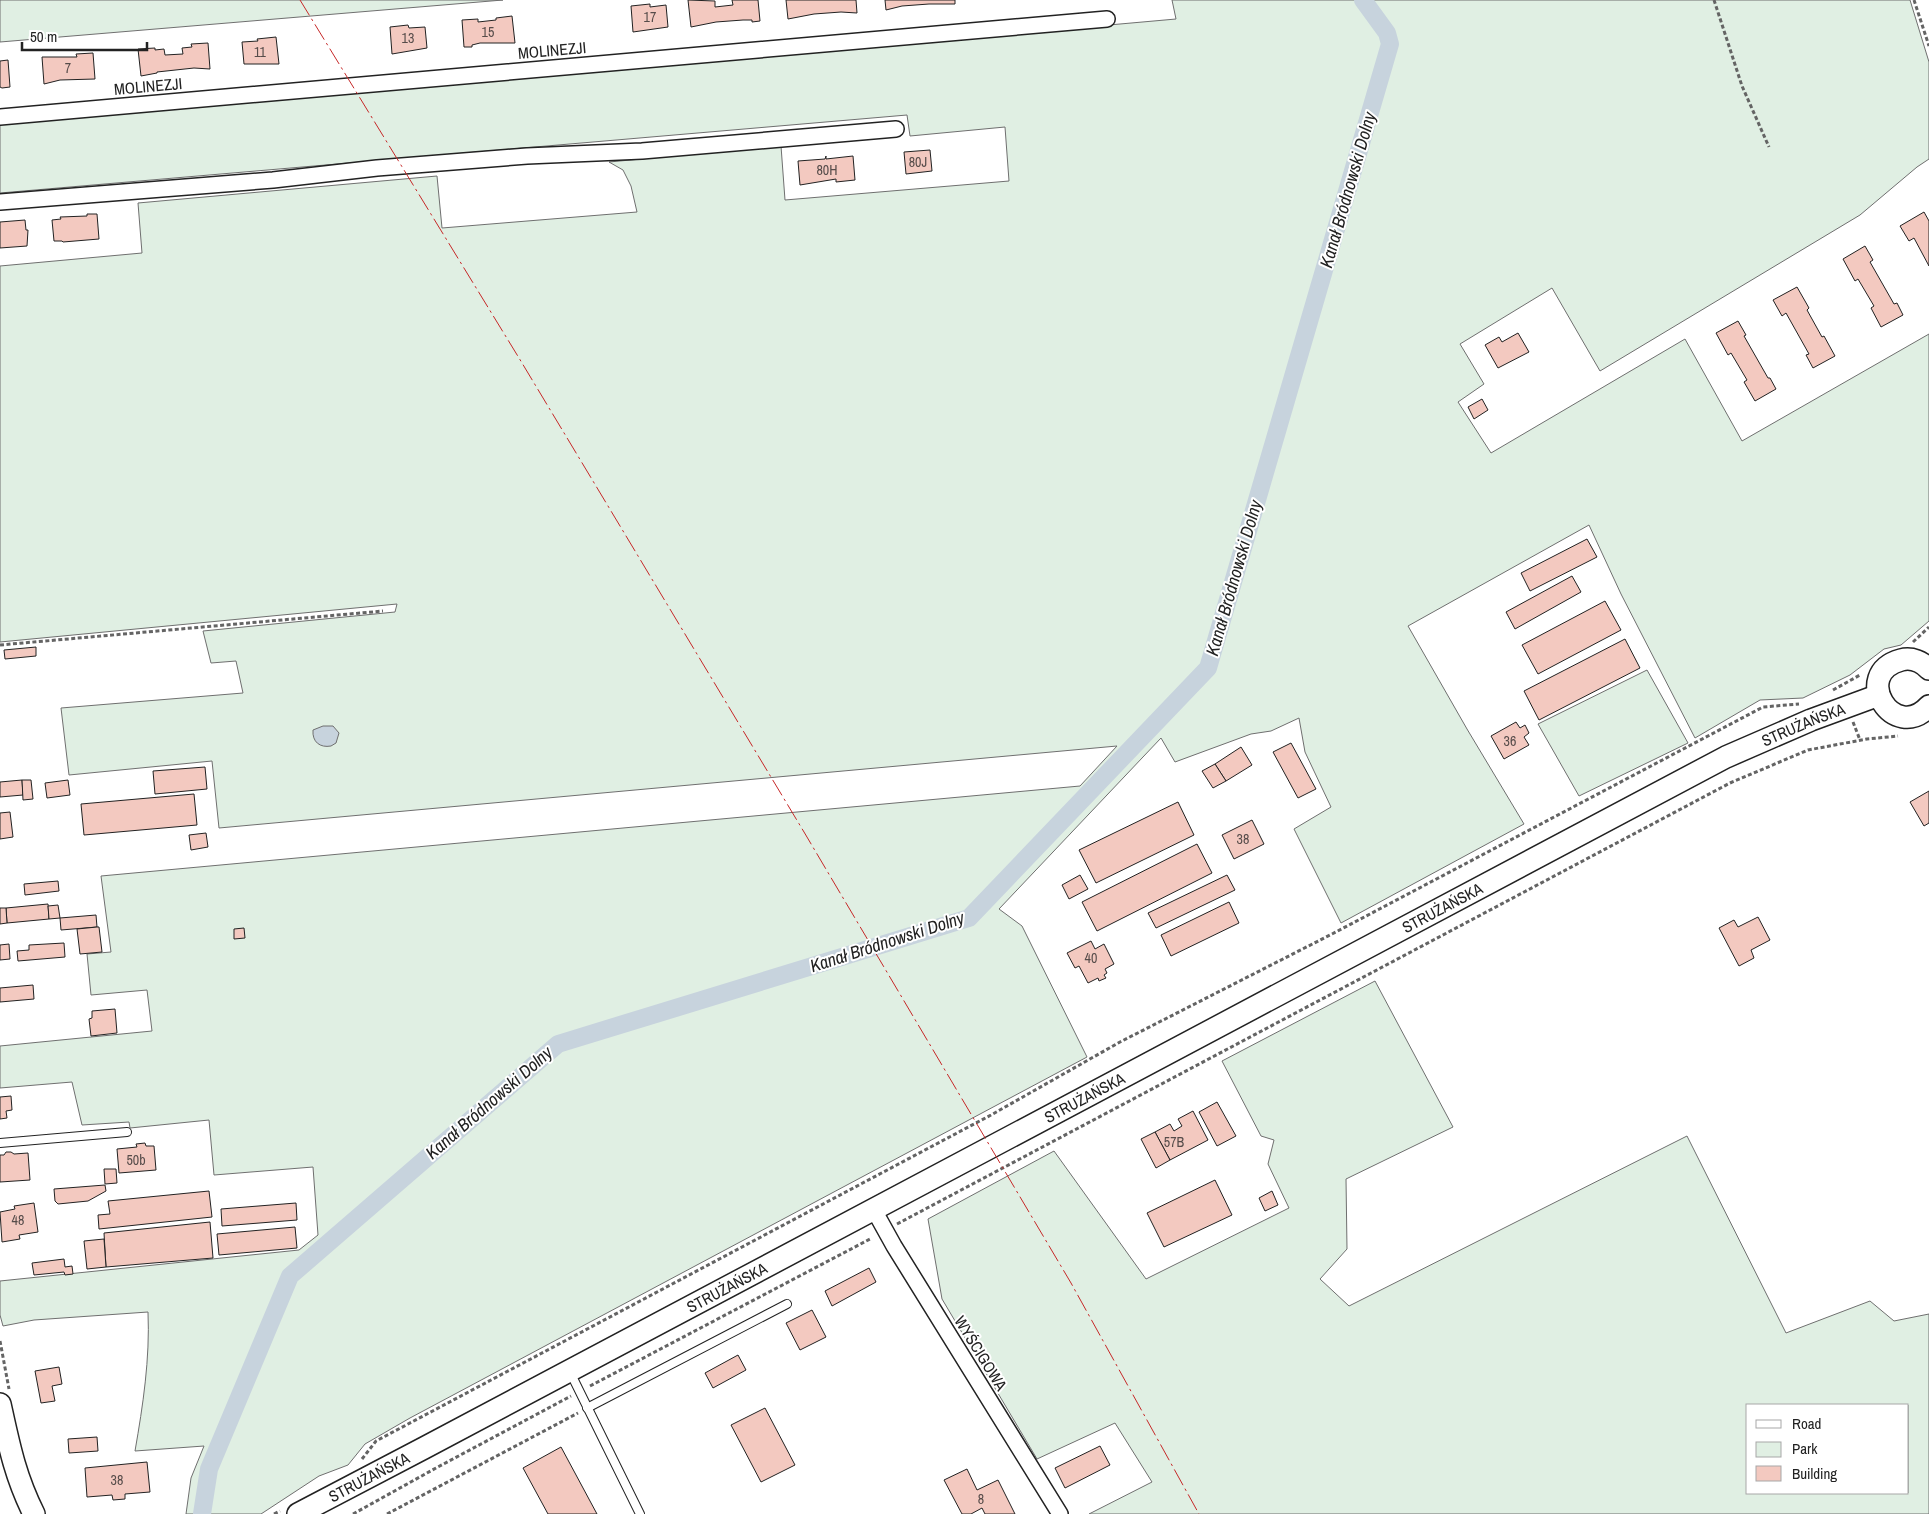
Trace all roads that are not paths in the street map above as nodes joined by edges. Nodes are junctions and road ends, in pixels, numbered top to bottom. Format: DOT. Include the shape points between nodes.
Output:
graph roads {
  1 [pos="1107,18"];
  2 [pos="0,117"];
  3 [pos="896,129"];
  4 [pos="0,202"];
  5 [pos="1920,655"];
  6 [pos="1879,696"];
  7 [pos="1929,706"];
  8 [pos="127,1132"];
  9 [pos="0,1143"];
  10 [pos="874,1210"];
  11 [pos="788,1304"];
  12 [pos="569,1372"];
  13 [pos="5,1397"];
  14 [pos="587,1408"];
  15 [pos="290,1512"];
  16 [pos="34,1514"];
  17 [pos="640,1514"];
  18 [pos="1060,1514"];
  1 -- 2 [label="street, MOLINEZJI"];
  3 -- 4 [label="street" via="642,151 377,168 274,180"];
  5 -- 6 [label="main road" via="1892,662 1885,668 1879,679"];
  6 -- 7 [label="main road" via="1886,708 1902,716 1913,716"];
  6 -- 10 [label="main road, STRUŻAŃSKA" via="1811,720 1726,757"];
  8 -- 9 [label="lane"];
  10 -- 12 [label="main road, STRUŻAŃSKA"];
  10 -- 18 [label="street, WYŚCIGOWA"];
  11 -- 14 [label="lane"];
  12 -- 14 [label="lane"];
  12 -- 15 [label="main road, STRUŻAŃSKA"];
  13 -- 16 [label="main road" via="12,1460"];
  14 -- 17 [label="lane"];
}
